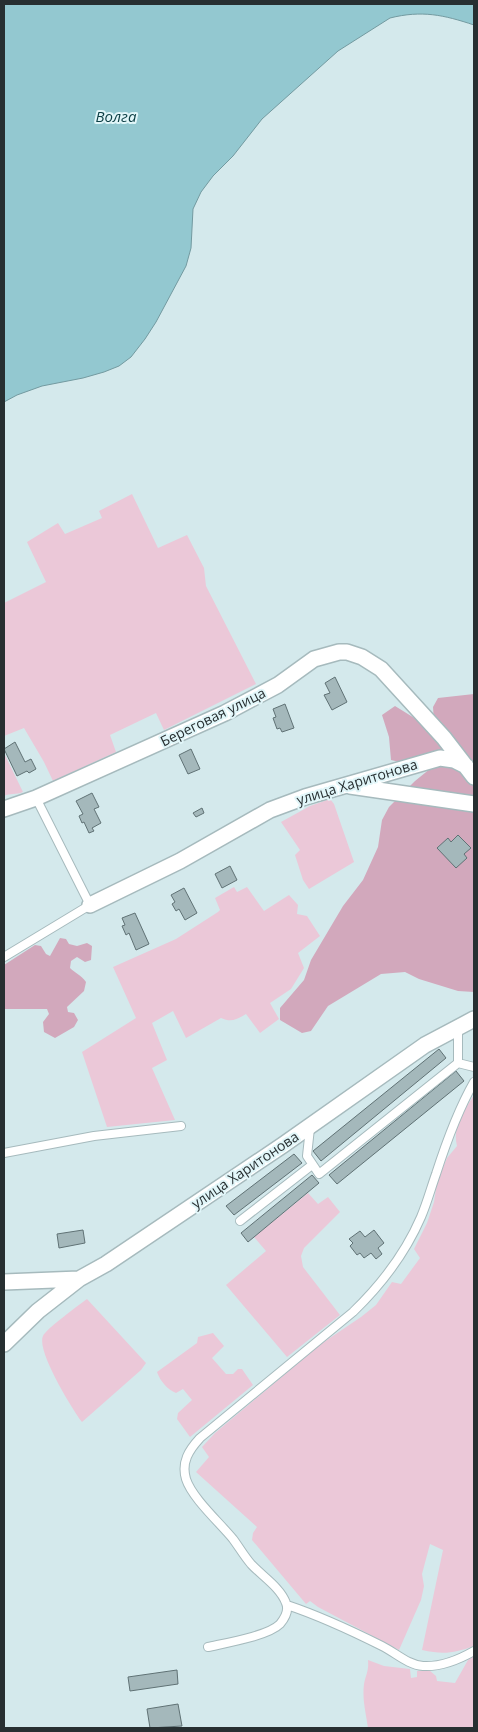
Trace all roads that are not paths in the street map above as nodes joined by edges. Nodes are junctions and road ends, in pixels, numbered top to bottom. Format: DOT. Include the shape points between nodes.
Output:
graph roads {
  1 [pos="471,772"];
  2 [pos="346,785"];
  3 [pos="36,798"];
  4 [pos="474,804"];
  5 [pos="4,809"];
  6 [pos="90,905"];
  7 [pos="4,957"];
  8 [pos="474,1019"];
  9 [pos="458,1027"];
  10 [pos="458,1063"];
  11 [pos="474,1067"];
  12 [pos="474,1082"];
  13 [pos="181,1126"];
  14 [pos="310,1126"];
  15 [pos="4,1153"];
  16 [pos="312,1165"];
  17 [pos="240,1221"];
  18 [pos="79,1279"];
  19 [pos="4,1282"];
  20 [pos="4,1344"];
  21 [pos="287,1605"];
  22 [pos="208,1647"];
  23 [pos="474,1651"];
  1 -- 2 [label="street, улица Харитонова" via="454,760 440,758"];
  1 -- 3 [label="street, Береговая улица" via="380,669 362,656 339,652 314,659 278,685 226,714"];
  2 -- 4 [label="street"];
  2 -- 6 [label="street, улица Харитонова" via="270,810 180,861"];
  3 -- 5 [label="street, Береговая улица"];
  3 -- 6 [label="lane"];
  6 -- 7 [label="lane"];
  8 -- 9 [label="street, улица Харитонова"];
  9 -- 10 [label="lane"];
  9 -- 14 [label="street, улица Харитонова" via="425,1045"];
  10 -- 11 [label="lane"];
  10 -- 16 [label="lane" via="319,1174"];
  12 -- 21 [label="lane" via="445,1147 422,1216 392,1270 353,1312 200,1438 188,1452 184,1466 193,1493 250,1563 282,1595"];
  13 -- 15 [label="lane" via="94,1136"];
  14 -- 16 [label="lane" via="307,1156"];
  14 -- 18 [label="street, улица Харитонова"];
  16 -- 17 [label="lane"];
  18 -- 19 [label="street, улица Харитонова"];
  18 -- 20 [label="street" via="38,1311"];
  21 -- 22 [label="lane" via="286,1615 269,1632"];
  21 -- 23 [label="lane" via="362,1636 421,1666 454,1660"];
}
